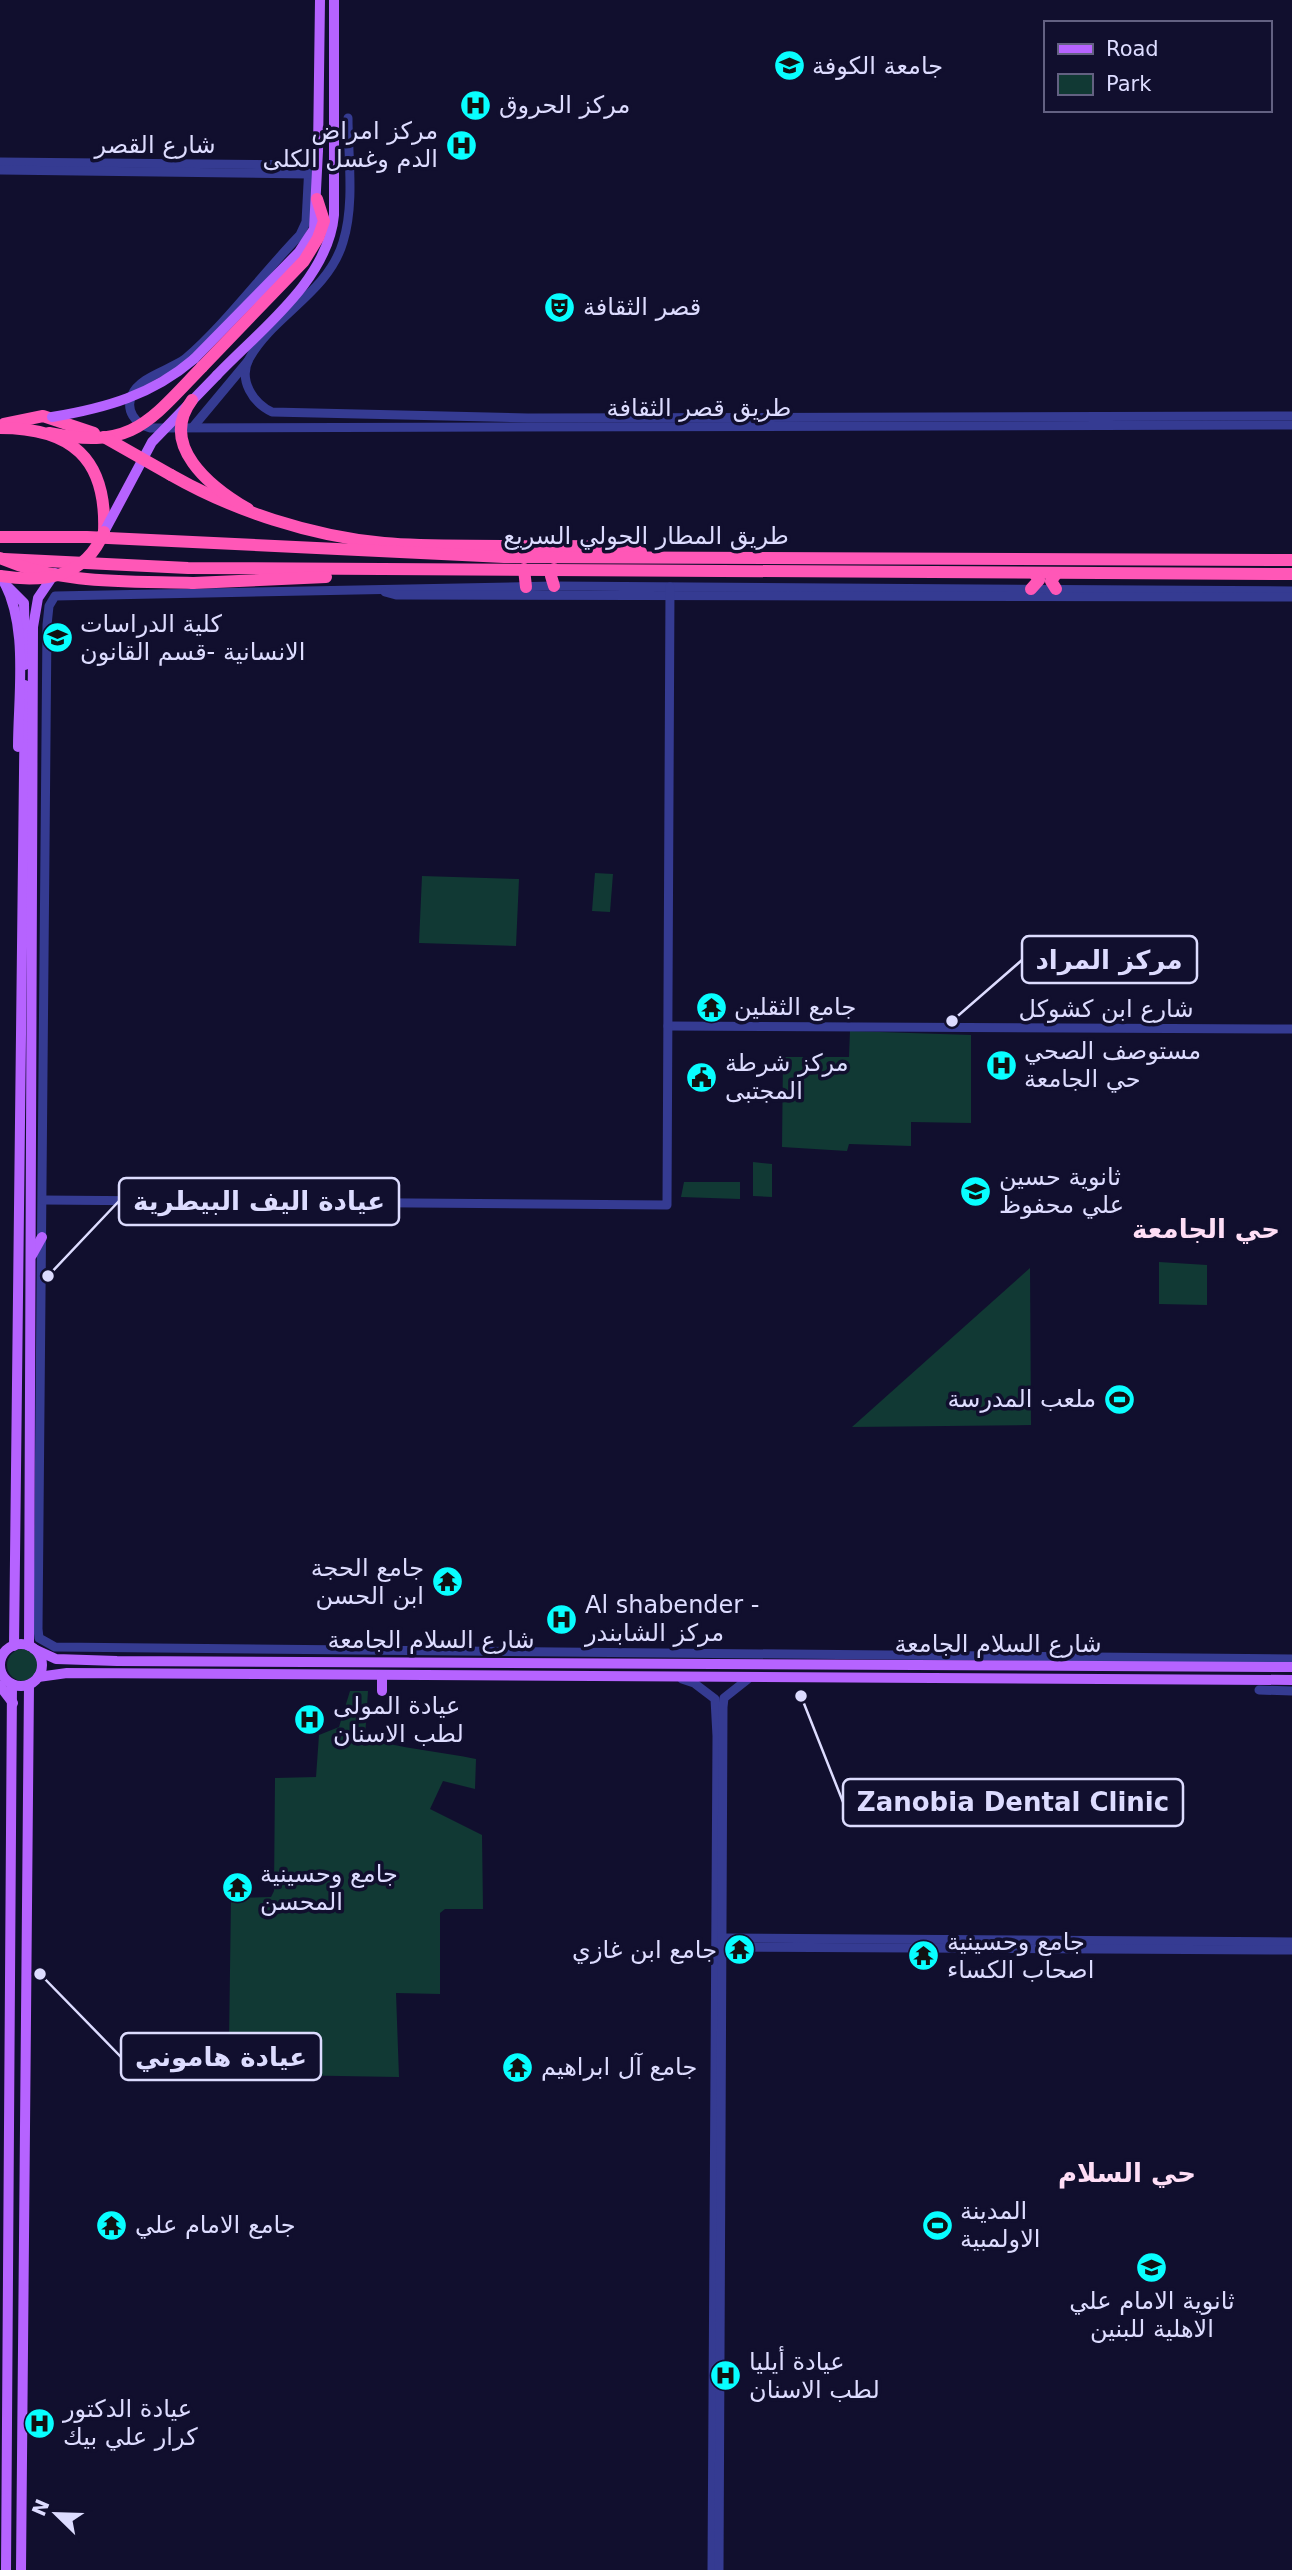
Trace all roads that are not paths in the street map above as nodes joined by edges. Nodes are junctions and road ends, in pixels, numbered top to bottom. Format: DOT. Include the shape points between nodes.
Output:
graph roads {
  1 [pos="320,0"];
  2 [pos="334,0"];
  3 [pos="348,118"];
  4 [pos="0,162"];
  5 [pos="80,168"];
  6 [pos="0,170"];
  7 [pos="317,199"];
  8 [pos="255,283"];
  9 [pos="248,360"];
  10 [pos="198,363"];
  11 [pos="191,400"];
  12 [pos="269,410"];
  13 [pos="771,416"];
  14 [pos="1292,416"];
  15 [pos="52,417"];
  16 [pos="1292,425"];
  17 [pos="0,427"];
  18 [pos="265,427"];
  19 [pos="772,427"];
  20 [pos="193,428"];
  21 [pos="48,433"];
  22 [pos="247,509"];
  23 [pos="104,532"];
  24 [pos="0,537"];
  25 [pos="792,557"];
  26 [pos="819,557"];
  27 [pos="656,558"];
  28 [pos="0,559"];
  29 [pos="1292,560"];
  30 [pos="68,562"];
  31 [pos="443,569"];
  32 [pos="524,569"];
  33 [pos="554,569"];
  34 [pos="791,572"];
  35 [pos="819,572"];
  36 [pos="1034,573"];
  37 [pos="1056,574"];
  38 [pos="1292,574"];
  39 [pos="0,577"];
  40 [pos="60,577"];
  41 [pos="554,586"];
  42 [pos="526,587"];
  43 [pos="1031,589"];
  44 [pos="1056,589"];
  45 [pos="670,590"];
  46 [pos="383,591"];
  47 [pos="1292,591"];
  48 [pos="1292,597"];
  49 [pos="38,598"];
  50 [pos="22,600"];
  51 [pos="23,832"];
  52 [pos="33,905"];
  53 [pos="668,1026"];
  54 [pos="1292,1030"];
  55 [pos="36,1167"];
  56 [pos="43,1200"];
  57 [pos="42,1237"];
  58 [pos="30,1257"];
  59 [pos="35,1373"];
  60 [pos="16,1504"];
  61 [pos="29,1535"];
  62 [pos="34,1571"];
  63 [pos="15,1624"];
  64 [pos="13,1646"];
  65 [pos="32,1648"];
  66 [pos="241,1649"];
  67 [pos="1,1654"];
  68 [pos="402,1656"];
  69 [pos="714,1657"];
  70 [pos="1292,1659"];
  71 [pos="127,1661"];
  72 [pos="549,1661"];
  73 [pos="1098,1661"];
  74 [pos="242,1662"];
  75 [pos="569,1662"];
  76 [pos="1246,1662"];
  77 [pos="955,1664"];
  78 [pos="976,1665"];
  79 [pos="1223,1666"];
  80 [pos="1292,1667"];
  81 [pos="126,1674"];
  82 [pos="211,1674"];
  83 [pos="382,1675"];
  84 [pos="548,1676"];
  85 [pos="569,1676"];
  86 [pos="38,1677"];
  87 [pos="682,1679"];
  88 [pos="748,1679"];
  89 [pos="955,1679"];
  90 [pos="977,1679"];
  91 [pos="1224,1680"];
  92 [pos="1246,1680"];
  93 [pos="1292,1680"];
  94 [pos="5,1682"];
  95 [pos="29,1685"];
  96 [pos="201,1687"];
  97 [pos="1259,1690"];
  98 [pos="382,1691"];
  99 [pos="1292,1691"];
  100 [pos="719,1698"];
  101 [pos="13,1804"];
  102 [pos="27,1832"];
  103 [pos="722,1942"];
  104 [pos="1292,1942"];
  105 [pos="1292,1950"];
  106 [pos="6,1962"];
  107 [pos="719,1980"];
  108 [pos="24,2215"];
  109 [pos="10,2217"];
  110 [pos="24,2252"];
  111 [pos="9,2253"];
  112 [pos="4,2300"];
  113 [pos="717,2332"];
  114 [pos="7,2374"];
  115 [pos="0,2388"];
  116 [pos="0,2414"];
  117 [pos="7,2426"];
  118 [pos="6,2570"];
  119 [pos="21,2570"];
  120 [pos="712,2570"];
  121 [pos="719,2570"];
  1 -- 7 [label="main road" via="314,96"];
  2 -- 11 [label="main road, bridge" via="334,215 328,245 308,281"];
  3 -- 9 [label="street" via="346,226 338,257 320,283"];
  4 -- 5 [label="street, شارع القصر"];
  5 -- 6 [label="street, شارع القصر"];
  5 -- 8 [label="street, شارع القصر" via="309,170 303,231"];
  7 -- 10 [label="highway" via="324,221 309,254"];
  8 -- 20 [label="street, طريق قصر الثقافة" via="189,355 139,386 132,396 131,414 144,426"];
  9 -- 12 [label="street" via="250,391"];
  9 -- 20 [label="street"];
  10 -- 15 [label="main road, bridge" via="127,400"];
  10 -- 21 [label="highway, bridge" via="152,418 126,432 97,440"];
  11 -- 22 [label="highway, bridge" via="180,419 182,447"];
  11 -- 23 [label="main road, bridge" via="152,442"];
  12 -- 13 [label="street, طريق قصر الثقافة" via="287,415 528,418"];
  12 -- 18 [label="street" via="262,416"];
  13 -- 14 [label="street, طريق قصر الثقافة"];
  13 -- 19 [label="street"];
  15 -- 17 [label="highway" via="23,418"];
  15 -- 22 [label="highway, bridge" via="112,440 199,490"];
  16 -- 19 [label="street, طريق قصر الثقافة"];
  17 -- 21 [label="highway"];
  18 -- 19 [label="street, طريق قصر الثقافة"];
  18 -- 20 [label="street, طريق قصر الثقافة"];
  21 -- 23 [label="highway, bridge" via="77,449 93,467 103,499"];
  22 -- 27 [label="highway" via="365,540 599,546"];
  23 -- 40 [label="highway, bridge" via="86,561"];
  24 -- 27 [label="highway, طريق المطار الحولي السريع" via="504,557"];
  25 -- 26 [label="highway, طريق المطار الحولي السريع"];
  25 -- 27 [label="highway, طريق المطار الحولي السريع"];
  25 -- 34 [label="highway" via="797,565"];
  26 -- 29 [label="highway, طريق المطار الحولي السريع"];
  26 -- 35 [label="highway" via="815,566"];
  28 -- 30 [label="highway, طريق المطار الحولي السريع"];
  28 -- 31 [label="highway, bridge" via="38,572 86,580 193,583"];
  30 -- 31 [label="highway, طريق المطار الحولي السريع" via="188,568"];
  30 -- 49 [label="main road"];
  31 -- 32 [label="highway, طريق المطار الحولي السريع"];
  32 -- 33 [label="highway, طريق المطار الحولي السريع"];
  32 -- 42 [label="highway"];
  33 -- 34 [label="highway, طريق المطار الحولي السريع"];
  33 -- 41 [label="highway"];
  34 -- 35 [label="highway, طريق المطار الحولي السريع"];
  35 -- 36 [label="highway, طريق المطار الحولي السريع"];
  36 -- 37 [label="highway, طريق المطار الحولي السريع"];
  36 -- 43 [label="highway" via="1039,580"];
  37 -- 38 [label="highway, طريق المطار الحولي السريع"];
  37 -- 44 [label="highway" via="1051,581"];
  39 -- 40 [label="highway, bridge"];
  39 -- 50 [label="main road"];
  39 -- 51 [label="main road, bridge" via="12,602 17,639 17,814"];
  40 -- 52 [label="main road" via="41,607"];
  41 -- 42 [label="street"];
  41 -- 45 [label="street"];
  42 -- 46 [label="street"];
  43 -- 44 [label="street"];
  43 -- 45 [label="street"];
  44 -- 47 [label="street"];
  45 -- 46 [label="street" via="396,595"];
  45 -- 48 [label="street"];
  45 -- 53 [label="street"];
  46 -- 55 [label="street" via="61,594 51,600"];
  49 -- 50 [label="main road" via="43,581 31,572 22,580"];
  49 -- 52 [label="main road" via="33,627"];
  50 -- 51 [label="main road"];
  51 -- 60 [label="main road" via="13,1045 11,1449"];
  52 -- 55 [label="main road"];
  53 -- 54 [label="street, شارع ابن كشوكل"];
  53 -- 56 [label="street" via="667,1205"];
  55 -- 56 [label="street"];
  55 -- 58 [label="main road"];
  56 -- 57 [label="street"];
  57 -- 58 [label="main road"];
  57 -- 59 [label="street"];
  58 -- 59 [label="main road"];
  59 -- 61 [label="main road"];
  59 -- 62 [label="street"];
  60 -- 61 [label="main road" via="20,1541"];
  60 -- 63 [label="main road"];
  61 -- 62 [label="main road"];
  62 -- 65 [label="main road"];
  62 -- 66 [label="street" via="38,1629 49,1646"];
  63 -- 64 [label="main road"];
  63 -- 67 [label="main road"];
  64 -- 65 [label="main road"];
  64 -- 67 [label="main road"];
  65 -- 71 [label="main road, شارع السلام الجامعة" via="56,1659"];
  65 -- 86 [label="main road" via="42,1665"];
  66 -- 68 [label="street"];
  66 -- 74 [label="main road"];
  67 -- 94 [label="main road"];
  68 -- 69 [label="street"];
  68 -- 72 [label="main road, شارع السلام الجامعة"];
  68 -- 74 [label="main road, شارع السلام الجامعة"];
  69 -- 73 [label="street" via="838,1653"];
  69 -- 75 [label="main road, شارع السلام الجامعة"];
  69 -- 77 [label="main road, شارع السلام الجامعة"];
  70 -- 76 [label="street"];
  71 -- 74 [label="main road, شارع السلام الجامعة"];
  71 -- 81 [label="main road" via="122,1668"];
  72 -- 75 [label="main road, شارع السلام الجامعة"];
  72 -- 84 [label="main road" via="552,1671"];
  73 -- 76 [label="street"];
  73 -- 78 [label="main road, شارع السلام الجامعة"];
  73 -- 79 [label="main road, شارع السلام الجامعة"];
  75 -- 85 [label="main road" via="564,1667"];
  76 -- 79 [label="main road, شارع السلام الجامعة"];
  76 -- 80 [label="main road, شارع السلام الجامعة"];
  76 -- 92 [label="main road" via="1241,1675"];
  77 -- 78 [label="main road, شارع السلام الجامعة"];
  77 -- 89 [label="main road" via="959,1674"];
  78 -- 90 [label="main road" via="972,1672"];
  79 -- 91 [label="main road" via="1227,1671"];
  81 -- 82 [label="main road, شارع السلام الجامعة"];
  81 -- 86 [label="main road, شارع السلام الجامعة"];
  82 -- 83 [label="main road, شارع السلام الجامعة"];
  82 -- 96 [label="main road"];
  83 -- 84 [label="main road, شارع السلام الجامعة"];
  83 -- 98 [label="main road"];
  84 -- 85 [label="main road, شارع السلام الجامعة"];
  85 -- 87 [label="main road, شارع السلام الجامعة"];
  86 -- 95 [label="main road"];
  87 -- 88 [label="main road, شارع السلام الجامعة"];
  87 -- 100 [label="street"];
  88 -- 89 [label="main road, شارع السلام الجامعة"];
  88 -- 100 [label="street"];
  89 -- 90 [label="main road, شارع السلام الجامعة"];
  90 -- 91 [label="main road, شارع السلام الجامعة"];
  91 -- 92 [label="main road, شارع السلام الجامعة"];
  92 -- 93 [label="main road, شارع السلام الجامعة"];
  94 -- 95 [label="main road"];
  94 -- 101 [label="main road" via="14,1703 8,1771"];
  95 -- 102 [label="main road"];
  97 -- 99 [label="street"];
  100 -- 103 [label="street"];
  100 -- 107 [label="street"];
  101 -- 102 [label="main road" via="19,1797 25,1802"];
  101 -- 106 [label="main road"];
  102 -- 108 [label="main road"];
  103 -- 104 [label="street"];
  103 -- 105 [label="street"];
  103 -- 107 [label="street"];
  106 -- 109 [label="main road"];
  107 -- 113 [label="street"];
  108 -- 109 [label="main road" via="16,2222"];
  108 -- 110 [label="main road"];
  109 -- 111 [label="main road"];
  110 -- 111 [label="main road" via="15,2247"];
  110 -- 119 [label="main road"];
  111 -- 112 [label="main road"];
  112 -- 114 [label="main road"];
  113 -- 120 [label="street"];
  113 -- 121 [label="street"];
  114 -- 115 [label="street"];
  114 -- 117 [label="main road"];
  116 -- 117 [label="street"];
  117 -- 118 [label="main road"];
}
